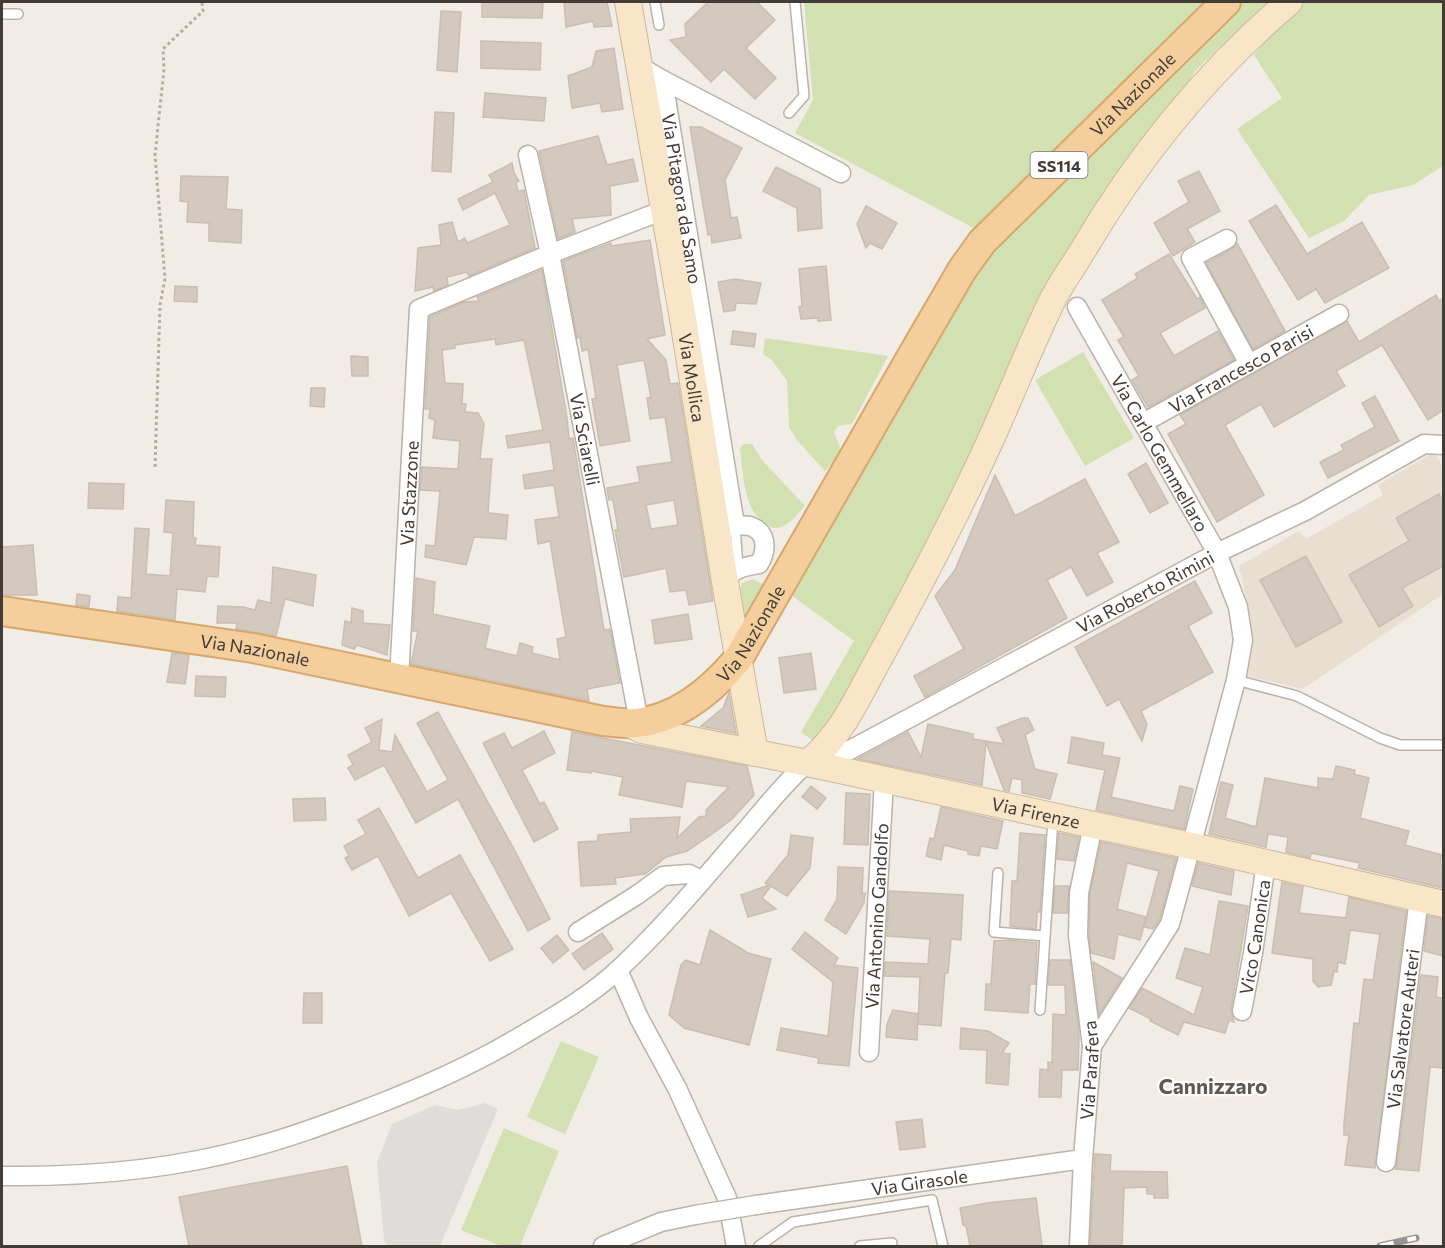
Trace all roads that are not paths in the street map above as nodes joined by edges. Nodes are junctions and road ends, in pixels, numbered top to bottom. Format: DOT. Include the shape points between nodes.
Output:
graph roads {
  1 [pos="628,2"];
  2 [pos="655,2"];
  3 [pos="795,2"];
  4 [pos="1226,2"];
  5 [pos="1289,2"];
  6 [pos="2,14"];
  7 [pos="18,14"];
  8 [pos="659,25"];
  9 [pos="639,66"];
  10 [pos="663,80"];
  11 [pos="789,113"];
  12 [pos="528,155"];
  13 [pos="841,173"];
  14 [pos="664,210"];
  15 [pos="1227,239"];
  16 [pos="550,254"];
  17 [pos="1077,307"];
  18 [pos="1339,314"];
  19 [pos="693,319"];
  20 [pos="1249,364"];
  21 [pos="1143,423"];
  22 [pos="1443,445"];
  23 [pos="726,527"];
  24 [pos="1217,553"];
  25 [pos="731,575"];
  26 [pos="2,611"];
  27 [pos="738,659"];
  28 [pos="399,679"];
  29 [pos="1236,680"];
  30 [pos="652,724"];
  31 [pos="1443,745"];
  32 [pos="755,753"];
  33 [pos="829,759"];
  34 [pos="884,780"];
  35 [pos="1053,817"];
  36 [pos="1093,825"];
  37 [pos="1192,847"];
  38 [pos="1266,863"];
  39 [pos="998,873"];
  40 [pos="702,881"];
  41 [pos="1419,898"];
  42 [pos="1443,904"];
  43 [pos="578,932"];
  44 [pos="1045,936"];
  45 [pos="618,970"];
  46 [pos="1040,1010"];
  47 [pos="1242,1011"];
  48 [pos="1092,1046"];
  49 [pos="869,1052"];
  50 [pos="1083,1159"];
  51 [pos="1386,1161"];
  52 [pos="2,1176"];
  53 [pos="892,1243"];
  54 [pos="603,1246"];
  55 [pos="736,1246"];
  56 [pos="759,1246"];
  57 [pos="860,1246"];
  58 [pos="943,1246"];
  59 [pos="1078,1246"];
  1 -- 9 [label="street, Via Mollica"];
  2 -- 8 [label="lane"];
  3 -- 11 [label="lane" via="804,96"];
  4 -- 27 [label="main road, Via Nazionale / SS114" via="982,242 962,270"];
  5 -- 33 [label="street" via="1256,30 1184,107 1114,198 1053,300 991,441 843,724"];
  6 -- 7 [label="lane"];
  9 -- 10 [label="street, Via Pitagora da Samo"];
  9 -- 14 [label="street, Via Mollica"];
  10 -- 13 [label="street, Via Pitagora da Samo"];
  10 -- 19 [label="street, Via Pitagora da Samo"];
  12 -- 16 [label="street, Via Sciarelli"];
  14 -- 16 [label="street"];
  14 -- 19 [label="street, Via Mollica"];
  15 -- 20 [label="street" via="1191,258"];
  16 -- 28 [label="street, Via Stazzone" via="419,309"];
  16 -- 30 [label="street, Via Sciarelli"];
  17 -- 21 [label="street, Via Carlo Gemmellaro"];
  18 -- 20 [label="street, Via Francesco Parisi"];
  19 -- 23 [label="street, Via Mollica"];
  20 -- 21 [label="street, Via Francesco Parisi"];
  21 -- 24 [label="street, Via Carlo Gemmellaro"];
  22 -- 24 [label="street, Via Roberto Rimini" via="1424,444 1305,511"];
  23 -- 25 [label="street, Via Mollica"];
  23 -- 25 [label="street" via="750,526 765,543 765,554 759,564"];
  24 -- 29 [label="street, Via Carlo Gemmellaro" via="1238,607 1243,640"];
  24 -- 33 [label="street, Via Roberto Rimini"];
  25 -- 27 [label="street, Via Mollica"];
  26 -- 28 [label="main road, Via Nazionale" via="253,648"];
  27 -- 30 [label="main road, Via Nazionale" via="698,699"];
  27 -- 32 [label="street, Via Mollica"];
  28 -- 30 [label="main road, Via Nazionale" via="603,721"];
  29 -- 31 [label="lane" via="1297,696 1401,746"];
  29 -- 37 [label="street, Via Carlo Gemmellaro"];
  30 -- 32 [label="street, Via Firenze"];
  32 -- 33 [label="street, Via Firenze"];
  33 -- 34 [label="street, Via Firenze"];
  33 -- 40 [label="street, Via Roberto Rimini" via="778,793"];
  34 -- 35 [label="street, Via Firenze"];
  34 -- 49 [label="street, Via Antonino Gandolfo"];
  35 -- 36 [label="street, Via Firenze"];
  35 -- 44 [label="lane"];
  36 -- 37 [label="street, Via Firenze"];
  36 -- 48 [label="street, Via Parafera" via="1079,893 1078,936"];
  37 -- 38 [label="street, Via Firenze"];
  37 -- 48 [label="street, Via Carlo Gemmellaro" via="1170,924"];
  38 -- 41 [label="street, Via Firenze"];
  38 -- 47 [label="street, Vico Canonica"];
  39 -- 44 [label="lane" via="994,932"];
  40 -- 43 [label="street" via="689,874 663,876"];
  40 -- 45 [label="street, Via Roberto Rimini"];
  41 -- 42 [label="street, Via Firenze"];
  41 -- 51 [label="street, Via Salvatore Auteri"];
  44 -- 46 [label="lane"];
  45 -- 52 [label="street, Via Roberto Rimini" via="563,1011 498,1050 431,1084 310,1130 248,1149 181,1163 56,1176"];
  45 -- 55 [label="street" via="727,1198"];
  48 -- 50 [label="street, Via Parafera"];
  50 -- 54 [label="street, Via Girasole, bridge" via="695,1215 661,1222"];
  50 -- 59 [label="street, Via Parafera"];
  53 -- 57 [label="lane"];
  56 -- 58 [label="lane" via="793,1222 933,1200"];
}
